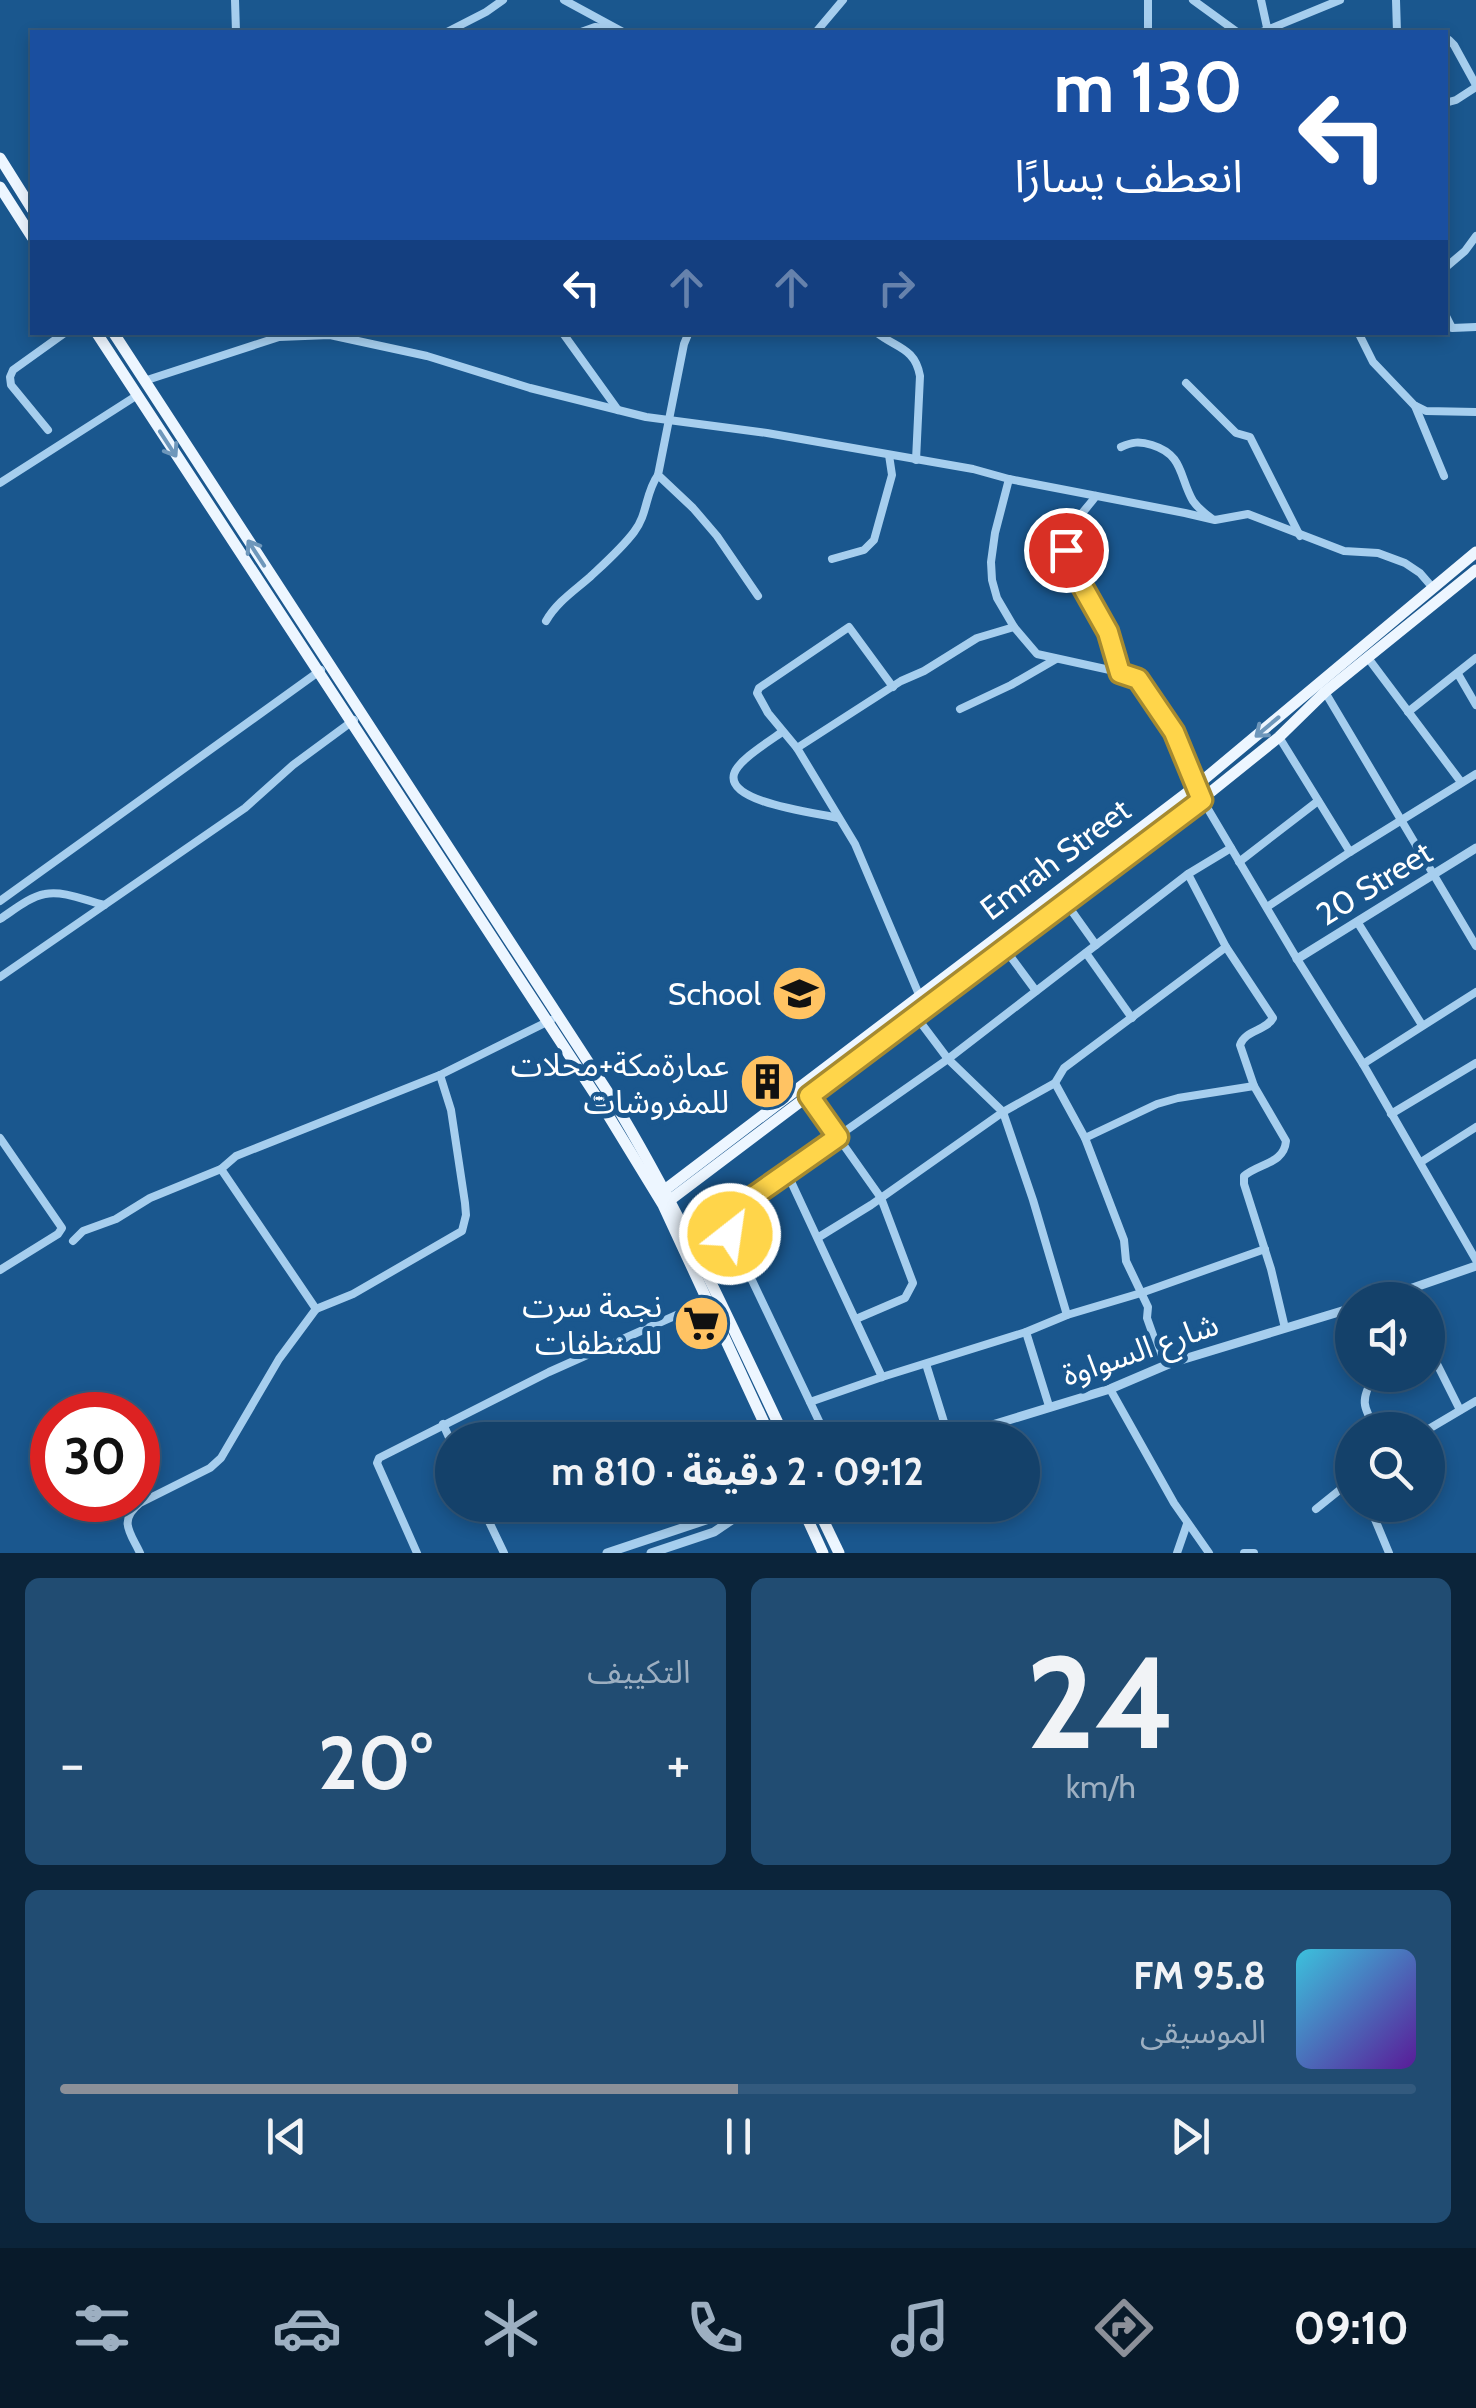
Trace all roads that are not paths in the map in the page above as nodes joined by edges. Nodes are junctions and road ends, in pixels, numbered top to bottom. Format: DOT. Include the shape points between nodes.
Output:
graph roads {
  1 [pos="235,0"];
  2 [pos="504,0"];
  3 [pos="564,0"];
  4 [pos="844,0"];
  5 [pos="1148,0"];
  6 [pos="1193,0"];
  7 [pos="1260,0"];
  8 [pos="1340,0"];
  9 [pos="1396,0"];
  10 [pos="236,30"];
  11 [pos="451,30"];
  12 [pos="587,30"];
  13 [pos="614,30"];
  14 [pos="619,30"];
  15 [pos="818,30"];
  16 [pos="1148,30"];
  17 [pos="1234,30"];
  18 [pos="1266,30"];
  19 [pos="1271,30"];
  20 [pos="1397,30"];
  21 [pos="1448,40"];
  22 [pos="1476,86"];
  23 [pos="1448,102"];
  24 [pos="0,158"];
  25 [pos="0,187"];
  26 [pos="30,206"];
  27 [pos="30,235"];
  28 [pos="1476,236"];
  29 [pos="1448,265"];
  30 [pos="1448,320"];
  31 [pos="1476,327"];
  32 [pos="62,335"];
  33 [pos="98,335"];
  34 [pos="115,335"];
  35 [pos="279,335"];
  36 [pos="564,335"];
  37 [pos="688,335"];
  38 [pos="881,335"];
  39 [pos="1360,335"];
  40 [pos="1367,335"];
  41 [pos="1364,342"];
  42 [pos="143,381"];
  43 [pos="1186,383"];
  44 [pos="136,396"];
  45 [pos="1414,406"];
  46 [pos="619,411"];
  47 [pos="1476,412"];
  48 [pos="668,420"];
  49 [pos="48,430"];
  50 [pos="1120,448"];
  51 [pos="889,456"];
  52 [pos="916,460"];
  53 [pos="658,475"];
  54 [pos="1444,476"];
  55 [pos="1009,479"];
  56 [pos="0,484"];
  57 [pos="1096,496"];
  58 [pos="1215,520"];
  59 [pos="1300,536"];
  60 [pos="1476,552"];
  61 [pos="832,559"];
  62 [pos="1476,570"];
  63 [pos="1433,588"];
  64 [pos="758,596"];
  65 [pos="546,621"];
  66 [pos="1014,627"];
  67 [pos="1368,658"];
  68 [pos="1476,658"];
  69 [pos="1056,659"];
  70 [pos="324,668"];
  71 [pos="1120,673"];
  72 [pos="1458,674"];
  73 [pos="892,687"];
  74 [pos="1326,692"];
  75 [pos="1476,706"];
  76 [pos="960,708"];
  77 [pos="1408,712"];
  78 [pos="356,718"];
  79 [pos="782,732"];
  80 [pos="1279,737"];
  81 [pos="796,748"];
  82 [pos="1476,774"];
  83 [pos="1461,782"];
  84 [pos="1196,786"];
  85 [pos="1202,800"];
  86 [pos="1318,802"];
  87 [pos="838,818"];
  88 [pos="1403,819"];
  89 [pos="1231,848"];
  90 [pos="1476,848"];
  91 [pos="1350,852"];
  92 [pos="1240,862"];
  93 [pos="1188,874"];
  94 [pos="1434,876"];
  95 [pos="0,901"];
  96 [pos="1066,904"];
  97 [pos="104,905"];
  98 [pos="1267,907"];
  99 [pos="0,918"];
  100 [pos="1358,922"];
  101 [pos="1476,923"];
  102 [pos="1465,930"];
  103 [pos="1096,945"];
  104 [pos="1476,946"];
  105 [pos="1226,947"];
  106 [pos="1005,948"];
  107 [pos="1086,953"];
  108 [pos="1297,959"];
  109 [pos="0,977"];
  110 [pos="1036,991"];
  111 [pos="1476,992"];
  112 [pos="920,997"];
  113 [pos="916,1016"];
  114 [pos="553,1018"];
  115 [pos="1132,1018"];
  116 [pos="1422,1026"];
  117 [pos="948,1059"];
  118 [pos="1476,1063"];
  119 [pos="1363,1064"];
  120 [pos="440,1075"];
  121 [pos="1055,1083"];
  122 [pos="1254,1086"];
  123 [pos="809,1096"];
  124 [pos="1003,1112"];
  125 [pos="1391,1114"];
  126 [pos="1476,1127"];
  127 [pos="838,1137"];
  128 [pos="0,1138"];
  129 [pos="1085,1138"];
  130 [pos="1420,1162"];
  131 [pos="221,1169"];
  132 [pos="787,1174"];
  133 [pos="664,1197"];
  134 [pos="881,1198"];
  135 [pos="819,1238"];
  136 [pos="73,1241"];
  137 [pos="1265,1249"];
  138 [pos="1476,1263"];
  139 [pos="0,1270"];
  140 [pos="1434,1282"];
  141 [pos="1140,1293"];
  142 [pos="708,1301"];
  143 [pos="316,1309"];
  144 [pos="1335,1313"];
  145 [pos="1068,1316"];
  146 [pos="856,1319"];
  147 [pos="1285,1328"];
  148 [pos="1026,1332"];
  149 [pos="1171,1363"];
  150 [pos="926,1364"];
  151 [pos="882,1377"];
  152 [pos="1445,1380"];
  153 [pos="1110,1388"];
  154 [pos="1476,1401"];
  155 [pos="810,1402"];
  156 [pos="1049,1406"];
  157 [pos="1460,1410"];
  158 [pos="1445,1419"];
  159 [pos="447,1422"];
  160 [pos="764,1422"];
  161 [pos="777,1422"];
  162 [pos="819,1422"];
  163 [pos="941,1422"];
  164 [pos="999,1422"];
  165 [pos="435,1428"];
  166 [pos="1335,1494"];
  167 [pos="1316,1509"];
  168 [pos="489,1522"];
  169 [pos="702,1522"];
  170 [pos="728,1522"];
  171 [pos="809,1522"];
  172 [pos="824,1522"];
  173 [pos="1376,1522"];
  174 [pos="1188,1524"];
  175 [pos="140,1553"];
  176 [pos="416,1553"];
  177 [pos="504,1553"];
  178 [pos="608,1553"];
  179 [pos="651,1553"];
  180 [pos="823,1553"];
  181 [pos="839,1553"];
  182 [pos="1177,1553"];
  183 [pos="1209,1553"];
  184 [pos="1244,1553"];
  185 [pos="1254,1553"];
  186 [pos="1389,1553"];
  1 -- 10 [label="street"];
  2 -- 11 [label="street"];
  3 -- 14 [label="street"];
  4 -- 15 [label="street"];
  5 -- 16 [label="street"];
  6 -- 17 [label="street"];
  7 -- 18 [label="street"];
  8 -- 19 [label="street"];
  9 -- 20 [label="street"];
  12 -- 13 [label="street"];
  21 -- 22 [label="street"];
  22 -- 23 [label="street"];
  24 -- 26 [label="main road"];
  25 -- 27 [label="main road"];
  28 -- 29 [label="street"];
  30 -- 31 [label="street" via="1452,328"];
  32 -- 49 [label="street" via="10,377"];
  33 -- 44 [label="main road"];
  34 -- 42 [label="main road"];
  35 -- 42 [label="street"];
  35 -- 46 [label="street" via="330,335 426,356"];
  36 -- 46 [label="street"];
  37 -- 48 [label="street"];
  38 -- 52 [label="street" via="918,366"];
  39 -- 41 [label="street"];
  40 -- 41 [label="street"];
  41 -- 45 [label="street" via="1373,362"];
  70 -- 42 [label="main road, one-way"];
  43 -- 59 [label="street" via="1236,433 1250,437"];
  44 -- 56 [label="street"];
  44 -- 70 [label="main road, one-way"];
  45 -- 47 [label="street"];
  45 -- 54 [label="street"];
  46 -- 48 [label="street"];
  48 -- 51 [label="street"];
  48 -- 53 [label="street"];
  50 -- 58 [label="street" via="1142,442 1162,448 1179,465 1192,499"];
  51 -- 52 [label="street"];
  51 -- 61 [label="street" via="892,475 874,540"];
  52 -- 55 [label="street"];
  53 -- 64 [label="street" via="717,536"];
  53 -- 65 [label="street" via="634,533"];
  55 -- 57 [label="street"];
  55 -- 66 [label="street" via="991,562 997,598"];
  57 -- 58 [label="street"];
  57 -- 71 [label="street" via="1063,541 1108,632"];
  58 -- 59 [label="street" via="1248,514"];
  59 -- 63 [label="street" via="1404,563"];
  60 -- 63 [label="main road, Emrah Street"];
  62 -- 67 [label="main road, Emrah Street"];
  63 -- 84 [label="main road, Emrah Street, one-way"];
  66 -- 69 [label="street" via="1037,654"];
  66 -- 73 [label="street" via="977,638"];
  67 -- 74 [label="main road, Emrah Street"];
  67 -- 77 [label="street"];
  68 -- 72 [label="street"];
  69 -- 71 [label="street"];
  69 -- 76 [label="street"];
  70 -- 78 [label="main road"];
  70 -- 95 [label="street"];
  71 -- 84 [label="street" via="1138,679 1174,732"];
  72 -- 75 [label="street"];
  72 -- 77 [label="street"];
  73 -- 79 [label="street" via="846,628 758,688"];
  73 -- 81 [label="street"];
  74 -- 80 [label="main road, Emrah Street"];
  74 -- 88 [label="street"];
  77 -- 83 [label="street"];
  78 -- 97 [label="street" via="245,808"];
  78 -- 114 [label="main road"];
  79 -- 81 [label="street"];
  79 -- 87 [label="street" via="734,772 738,789 763,802"];
  80 -- 85 [label="main road, Emrah Street"];
  80 -- 86 [label="street"];
  81 -- 87 [label="street"];
  82 -- 83 [label="street"];
  83 -- 88 [label="street"];
  84 -- 85 [label="street"];
  84 -- 112 [label="main road, Emrah Street"];
  85 -- 89 [label="street"];
  85 -- 96 [label="main road, Emrah Street"];
  86 -- 91 [label="street"];
  86 -- 92 [label="street"];
  87 -- 112 [label="street"];
  88 -- 91 [label="street"];
  88 -- 94 [label="street"];
  89 -- 92 [label="street"];
  89 -- 93 [label="street"];
  90 -- 94 [label="street, 20 Street"];
  91 -- 98 [label="street"];
  92 -- 98 [label="street"];
  93 -- 103 [label="street"];
  93 -- 105 [label="street"];
  94 -- 100 [label="street, 20 Street"];
  94 -- 102 [label="street"];
  96 -- 103 [label="street"];
  96 -- 106 [label="main road, Emrah Street"];
  97 -- 99 [label="street" via="46,894"];
  97 -- 109 [label="street"];
  98 -- 108 [label="street"];
  100 -- 108 [label="street, 20 Street"];
  100 -- 116 [label="street"];
  101 -- 102 [label="street"];
  102 -- 104 [label="street"];
  103 -- 107 [label="street"];
  105 -- 115 [label="street"];
  105 -- 122 [label="street" via="1273,1018 1241,1041"];
  106 -- 110 [label="street"];
  106 -- 113 [label="main road, Emrah Street"];
  107 -- 110 [label="street"];
  107 -- 115 [label="street"];
  108 -- 119 [label="street"];
  110 -- 117 [label="street"];
  111 -- 116 [label="street"];
  112 -- 133 [label="main road, Emrah Street"];
  113 -- 117 [label="street"];
  113 -- 123 [label="main road, Emrah Street"];
  114 -- 120 [label="street"];
  114 -- 133 [label="main road" via="612,1097"];
  115 -- 121 [label="street" via="1064,1068"];
  116 -- 119 [label="street"];
  117 -- 124 [label="street"];
  117 -- 127 [label="street"];
  118 -- 125 [label="street"];
  119 -- 125 [label="street"];
  120 -- 131 [label="street" via="236,1156"];
  120 -- 143 [label="street" via="465,1203 462,1232"];
  121 -- 124 [label="street"];
  121 -- 129 [label="street"];
  122 -- 129 [label="street" via="1157,1104"];
  122 -- 137 [label="street" via="1286,1141 1279,1158 1244,1176"];
  123 -- 127 [label="street"];
  123 -- 133 [label="main road, Emrah Street"];
  124 -- 134 [label="street"];
  124 -- 145 [label="street"];
  125 -- 130 [label="street"];
  126 -- 130 [label="street"];
  127 -- 132 [label="street"];
  127 -- 134 [label="street"];
  128 -- 139 [label="street" via="62,1228"];
  129 -- 141 [label="street"];
  130 -- 138 [label="street"];
  131 -- 136 [label="street"];
  131 -- 143 [label="street"];
  132 -- 135 [label="street"];
  132 -- 155 [label="street" via="726,1220"];
  133 -- 142 [label="main road"];
  133 -- 161 [label="main road"];
  134 -- 135 [label="street"];
  134 -- 146 [label="street" via="913,1283 905,1298"];
  135 -- 146 [label="street"];
  137 -- 141 [label="street"];
  137 -- 147 [label="street"];
  138 -- 140 [label="street"];
  141 -- 145 [label="street"];
  141 -- 149 [label="street" via="1159,1352"];
  142 -- 159 [label="street"];
  142 -- 160 [label="main road"];
  143 -- 175 [label="street" via="216,1464 131,1511 127,1527"];
  144 -- 147 [label="street, شارع السواوة"];
  145 -- 148 [label="street"];
  146 -- 151 [label="street"];
  147 -- 149 [label="street, شارع السواوة"];
  148 -- 150 [label="street"];
  148 -- 156 [label="street"];
  149 -- 153 [label="street, شارع السواوة"];
  150 -- 151 [label="street"];
  150 -- 163 [label="street"];
  151 -- 155 [label="street"];
  152 -- 157 [label="street"];
  153 -- 156 [label="street, شارع السواوة"];
  153 -- 174 [label="street"];
  154 -- 157 [label="street"];
  155 -- 162 [label="street"];
  156 -- 164 [label="street, شارع السواوة"];
  157 -- 158 [label="street"];
  165 -- 176 [label="street" via="377,1463"];
  166 -- 167 [label="street"];
  168 -- 177 [label="street"];
  169 -- 178 [label="street"];
  170 -- 179 [label="street"];
  171 -- 180 [label="main road"];
  172 -- 181 [label="main road"];
  173 -- 186 [label="street"];
  174 -- 182 [label="street"];
  174 -- 183 [label="street"];
  184 -- 185 [label="street"];
}
